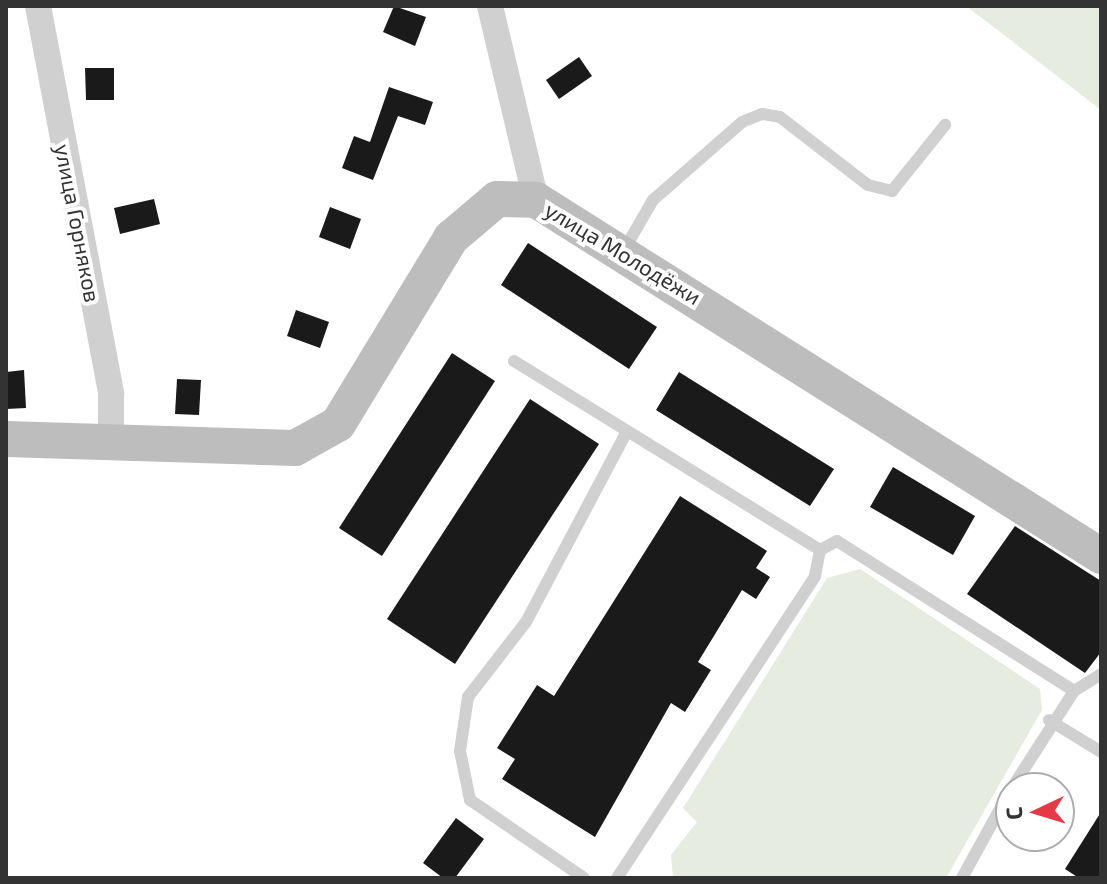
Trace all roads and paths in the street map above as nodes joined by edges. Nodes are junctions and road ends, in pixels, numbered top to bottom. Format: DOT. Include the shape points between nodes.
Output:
graph roads {
  1 [pos="38,6"];
  2 [pos="490,6"];
  3 [pos="945,125"];
  4 [pos="536,200"];
  5 [pos="624,250"];
  6 [pos="514,361"];
  7 [pos="627,431"];
  8 [pos="6,439"];
  9 [pos="111,440"];
  10 [pos="820,550"];
  11 [pos="1101,556"];
  12 [pos="1101,674"];
  13 [pos="1074,691"];
  14 [pos="1049,720"];
  15 [pos="1101,752"];
  16 [pos="1020,772"];
  17 [pos="995,818"];
  18 [pos="584,878"];
  19 [pos="617,878"];
  20 [pos="962,878"];
  1 -- 9 [label="street, улица Горняков" via="111,394"];
  2 -- 4 [label="street"];
  3 -- 5 [label="lane" via="892,191 868,185 780,117 762,114 742,122 653,200"];
  4 -- 5 [label="main road, улица Молодёжи"];
  4 -- 9 [label="main road, улица Молодёжи" via="497,199 451,238 338,424 295,448"];
  5 -- 11 [label="main road, улица Молодёжи"];
  6 -- 7 [label="lane"];
  7 -- 10 [label="lane"];
  7 -- 18 [label="lane" via="526,622 468,697 460,751 470,800"];
  8 -- 9 [label="main road, улица Молодёжи"];
  10 -- 13 [label="lane" via="837,541"];
  10 -- 19 [label="lane" via="815,576"];
  12 -- 13 [label="lane"];
  13 -- 14 [label="lane"];
  14 -- 15 [label="lane"];
  14 -- 16 [label="lane"];
  17 -- 20 [label="lane"];
}
